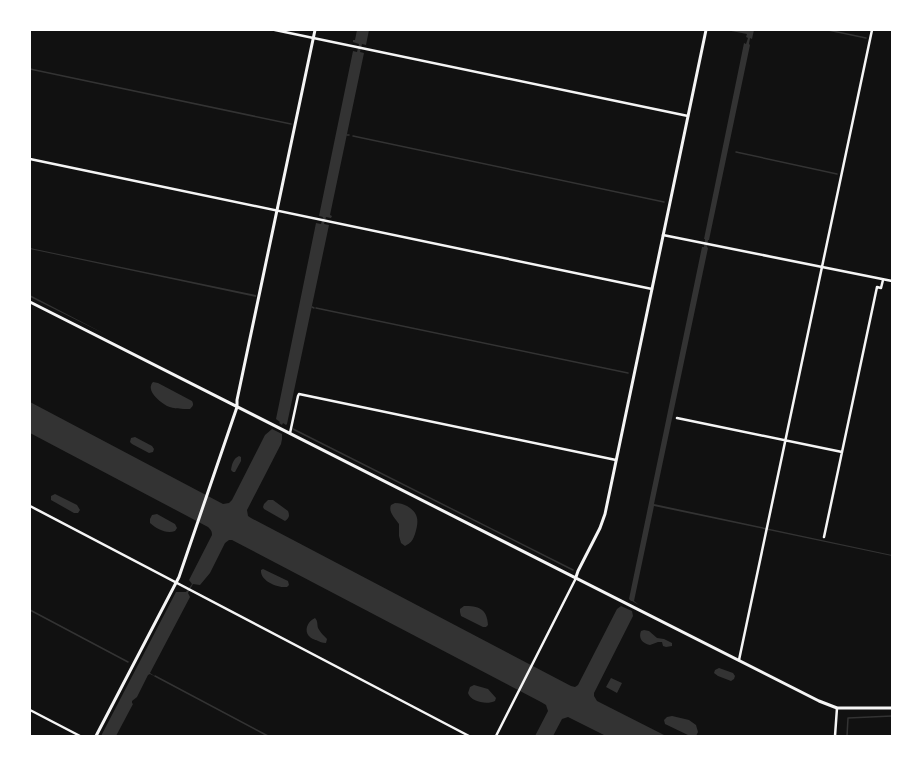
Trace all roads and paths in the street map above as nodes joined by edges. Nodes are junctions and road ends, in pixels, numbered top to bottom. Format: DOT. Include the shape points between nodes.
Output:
graph roads {
  1 [pos="275,30"];
  2 [pos="315,30"];
  3 [pos="706,30"];
  4 [pos="872,30"];
  5 [pos="313,38"];
  6 [pos="688,116"];
  7 [pos="30,159"];
  8 [pos="277,210"];
  9 [pos="663,235"];
  10 [pos="822,267"];
  11 [pos="883,280"];
  12 [pos="892,281"];
  13 [pos="652,289"];
  14 [pos="30,302"];
  15 [pos="237,407"];
  16 [pos="677,418"];
  17 [pos="290,433"];
  18 [pos="786,441"];
  19 [pos="842,452"];
  20 [pos="616,460"];
  21 [pos="30,506"];
  22 [pos="824,537"];
  23 [pos="576,577"];
  24 [pos="176,583"];
  25 [pos="739,660"];
  26 [pos="837,708"];
  27 [pos="892,708"];
  28 [pos="30,710"];
  29 [pos="80,736"];
  30 [pos="96,736"];
  31 [pos="469,736"];
  32 [pos="496,736"];
  33 [pos="835,736"];
  1 -- 5 [label="street"];
  2 -- 5 [label="street"];
  3 -- 6 [label="street"];
  4 -- 10 [label="street"];
  5 -- 6 [label="street"];
  5 -- 8 [label="street"];
  6 -- 9 [label="street"];
  7 -- 8 [label="street"];
  8 -- 13 [label="street"];
  8 -- 15 [label="street"];
  9 -- 10 [label="street"];
  9 -- 13 [label="street"];
  10 -- 11 [label="street"];
  10 -- 18 [label="street"];
  11 -- 12 [label="street"];
  11 -- 19 [label="street" via="881,288 877,287"];
  13 -- 20 [label="street"];
  14 -- 15 [label="street"];
  15 -- 17 [label="street"];
  15 -- 24 [label="street"];
  16 -- 18 [label="street"];
  17 -- 20 [label="street" via="299,394"];
  17 -- 23 [label="street"];
  18 -- 19 [label="street"];
  18 -- 25 [label="street"];
  19 -- 22 [label="street"];
  20 -- 23 [label="street" via="605,514"];
  21 -- 24 [label="street"];
  23 -- 25 [label="street"];
  23 -- 32 [label="street"];
  24 -- 30 [label="street"];
  24 -- 31 [label="street"];
  25 -- 26 [label="street"];
  26 -- 27 [label="street"];
  26 -- 33 [label="street"];
  28 -- 29 [label="street"];
}
